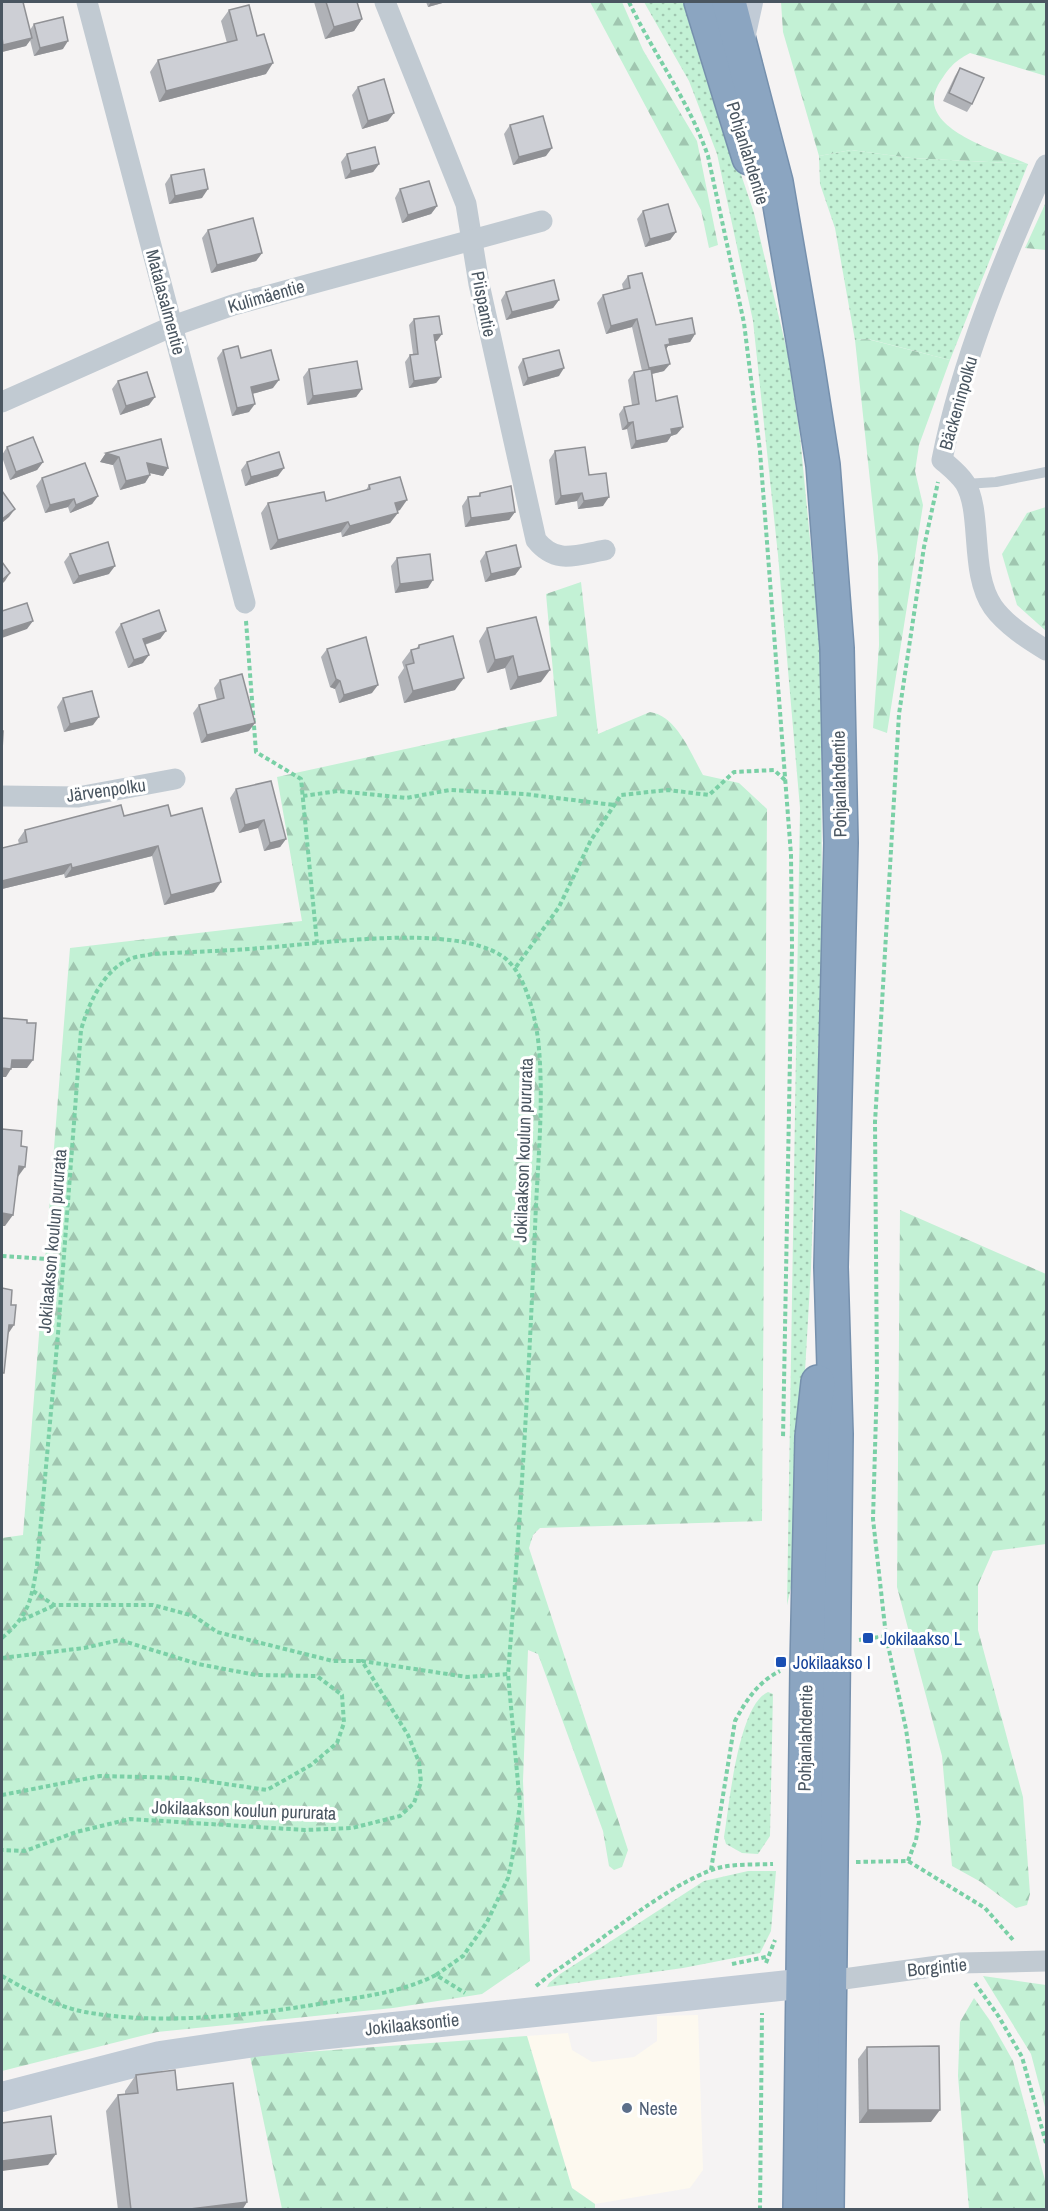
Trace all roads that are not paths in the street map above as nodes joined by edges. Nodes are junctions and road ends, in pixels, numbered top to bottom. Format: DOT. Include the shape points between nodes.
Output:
graph roads {
  1 [pos="87,2"];
  2 [pos="385,2"];
  3 [pos="701,2"];
  4 [pos="729,2"];
  5 [pos="748,2"];
  6 [pos="740,38"];
  7 [pos="1047,165"];
  8 [pos="542,221"];
  9 [pos="472,240"];
  10 [pos="796,303"];
  11 [pos="173,326"];
  12 [pos="2,402"];
  13 [pos="1047,472"];
  14 [pos="966,484"];
  15 [pos="605,550"];
  16 [pos="245,603"];
  17 [pos="1047,650"];
  18 [pos="175,779"];
  19 [pos="2,796"];
  20 [pos="1037,1962"];
  21 [pos="815,1982"];
  22 [pos="2,2097"];
  23 [pos="800,2210"];
  24 [pos="827,2210"];
  1 -- 11 [label="street, Matalasalmentie"];
  2 -- 9 [label="street, Piispantie" via="466,204"];
  3 -- 10 [label="highway, Pohjanlahdentie"];
  4 -- 6 [label="highway, Pohjanlahdentie"];
  5 -- 6 [label="street"];
  6 -- 10 [label="highway, Pohjanlahdentie" via="777,182"];
  7 -- 14 [label="street, Bäckeninpolku" via="1005,261 950,421 942,460"];
  8 -- 9 [label="street, Kulimäentie"];
  9 -- 11 [label="street, Kulimäentie" via="233,305"];
  9 -- 15 [label="street, Piispantie" via="536,540 546,553 562,557"];
  10 -- 21 [label="highway, Pohjanlahdentie" via="823,465 837,648 841,843 831,1267 836,1434"];
  11 -- 12 [label="street, Kulimäentie"];
  11 -- 16 [label="street, Matalasalmentie"];
  13 -- 14 [label="lane"];
  14 -- 17 [label="street" via="978,567 992,606 1009,624"];
  18 -- 19 [label="street, Järvenpolku" via="78,797"];
  20 -- 21 [label="street, Borgintie" via="960,1963"];
  21 -- 22 [label="street, Jokilaaksontie" via="401,2024 160,2056"];
  21 -- 23 [label="highway, Pohjanlahdentie"];
  21 -- 24 [label="highway, Pohjanlahdentie"];
}
